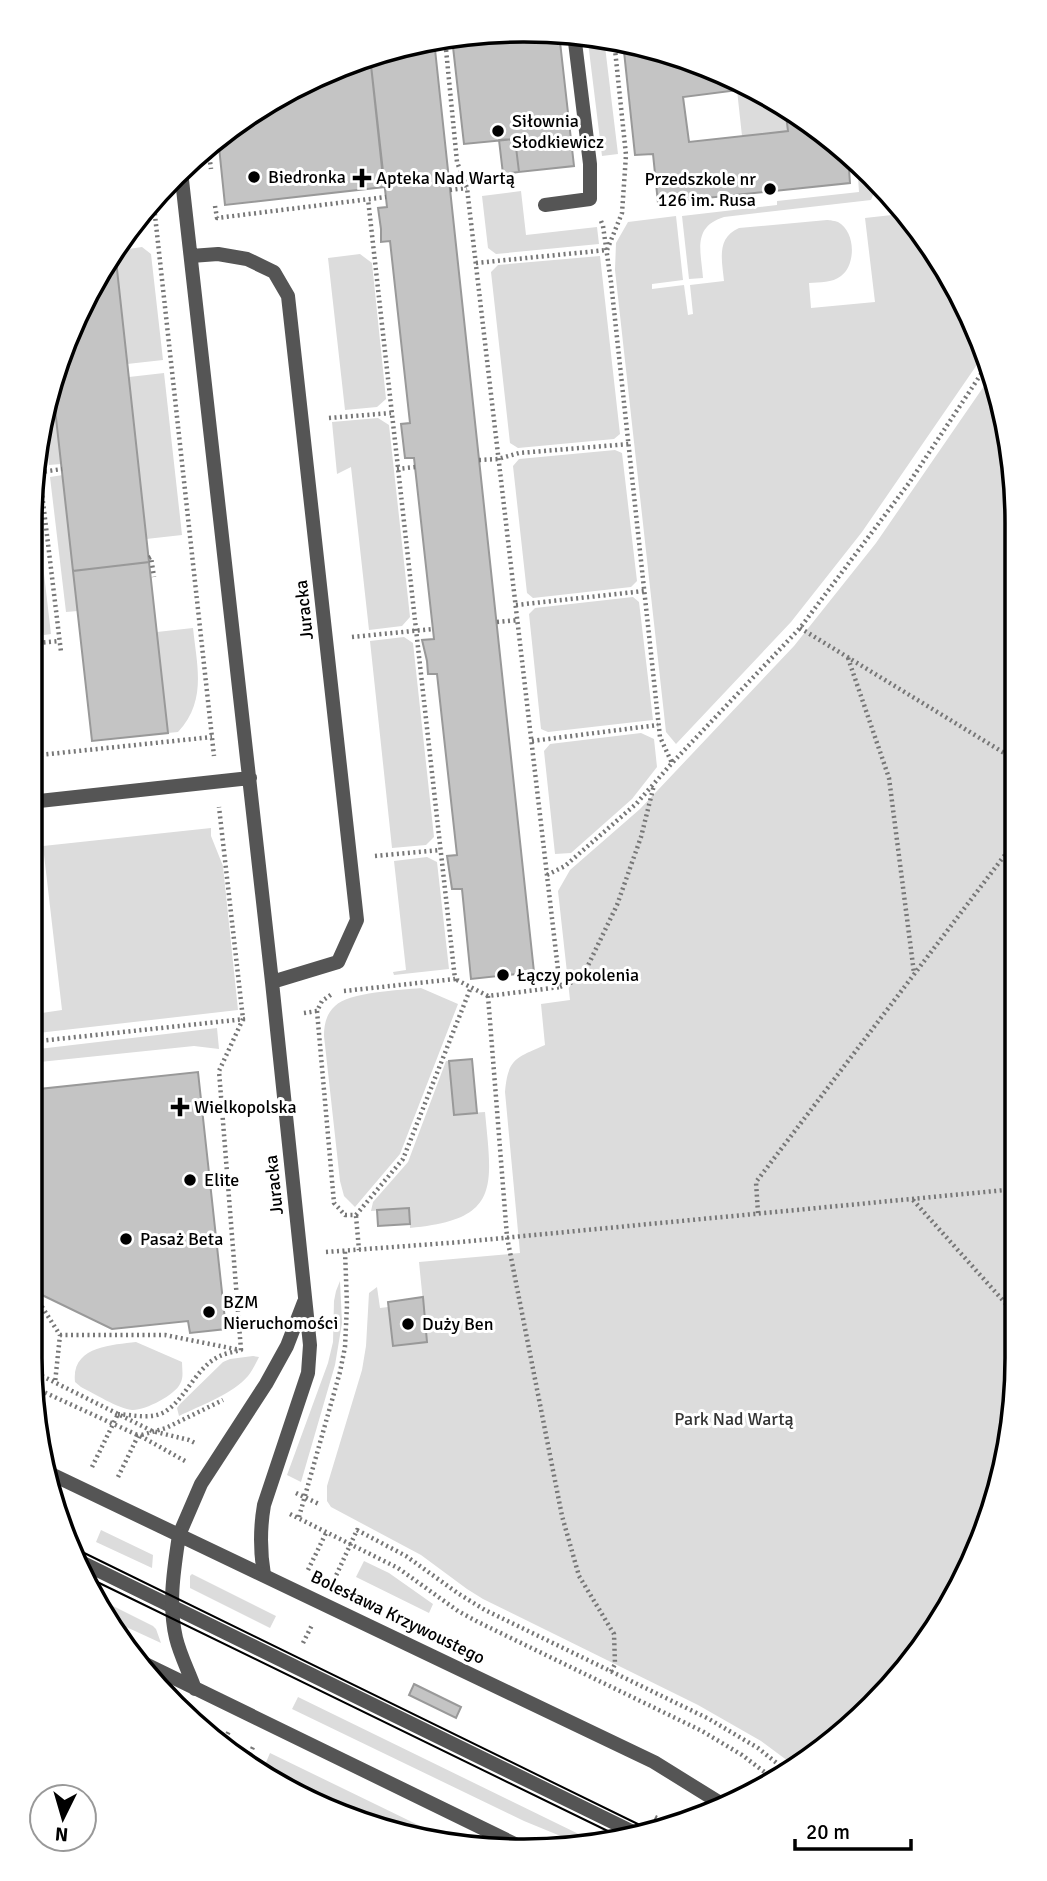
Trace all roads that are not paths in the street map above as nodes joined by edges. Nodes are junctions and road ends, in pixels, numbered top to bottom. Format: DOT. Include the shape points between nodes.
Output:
graph roads {
  1 [pos="575,45"];
  2 [pos="182,184"];
  3 [pos="545,205"];
  4 [pos="191,256"];
  5 [pos="250,778"];
  6 [pos="42,801"];
  7 [pos="272,982"];
  8 [pos="305,1301"];
  9 [pos="57,1477"];
  10 [pos="179,1535"];
  11 [pos="91,1567"];
  12 [pos="264,1575"];
  13 [pos="173,1608"];
  14 [pos="157,1670"];
  15 [pos="195,1689"];
  16 [pos="714,1799"];
  17 [pos="625,1828"];
  18 [pos="503,1838"];
  1 -- 3 [label="street" via="590,199"];
  2 -- 4 [label="street, Juracka"];
  4 -- 5 [label="street, Juracka"];
  4 -- 7 [label="street, Juracka" via="218,254 274,272 288,296 303,420 357,920 338,961"];
  5 -- 6 [label="street"];
  5 -- 7 [label="street, Juracka"];
  7 -- 8 [label="street, Juracka"];
  8 -- 10 [label="street, Juracka" via="287,1346 201,1484"];
  8 -- 12 [label="street, Juracka" via="310,1345 307,1373 261,1519"];
  9 -- 10 [label="street, Bolesława Krzywoustego"];
  10 -- 12 [label="street, Bolesława Krzywoustego"];
  10 -- 13 [label="street, Juracka"];
  11 -- 13 [label="street"];
  12 -- 16 [label="street, Bolesława Krzywoustego" via="654,1762"];
  13 -- 15 [label="street, Juracka" via="176,1636"];
  13 -- 17 [label="street"];
  14 -- 15 [label="street"];
  15 -- 18 [label="street"];
}
